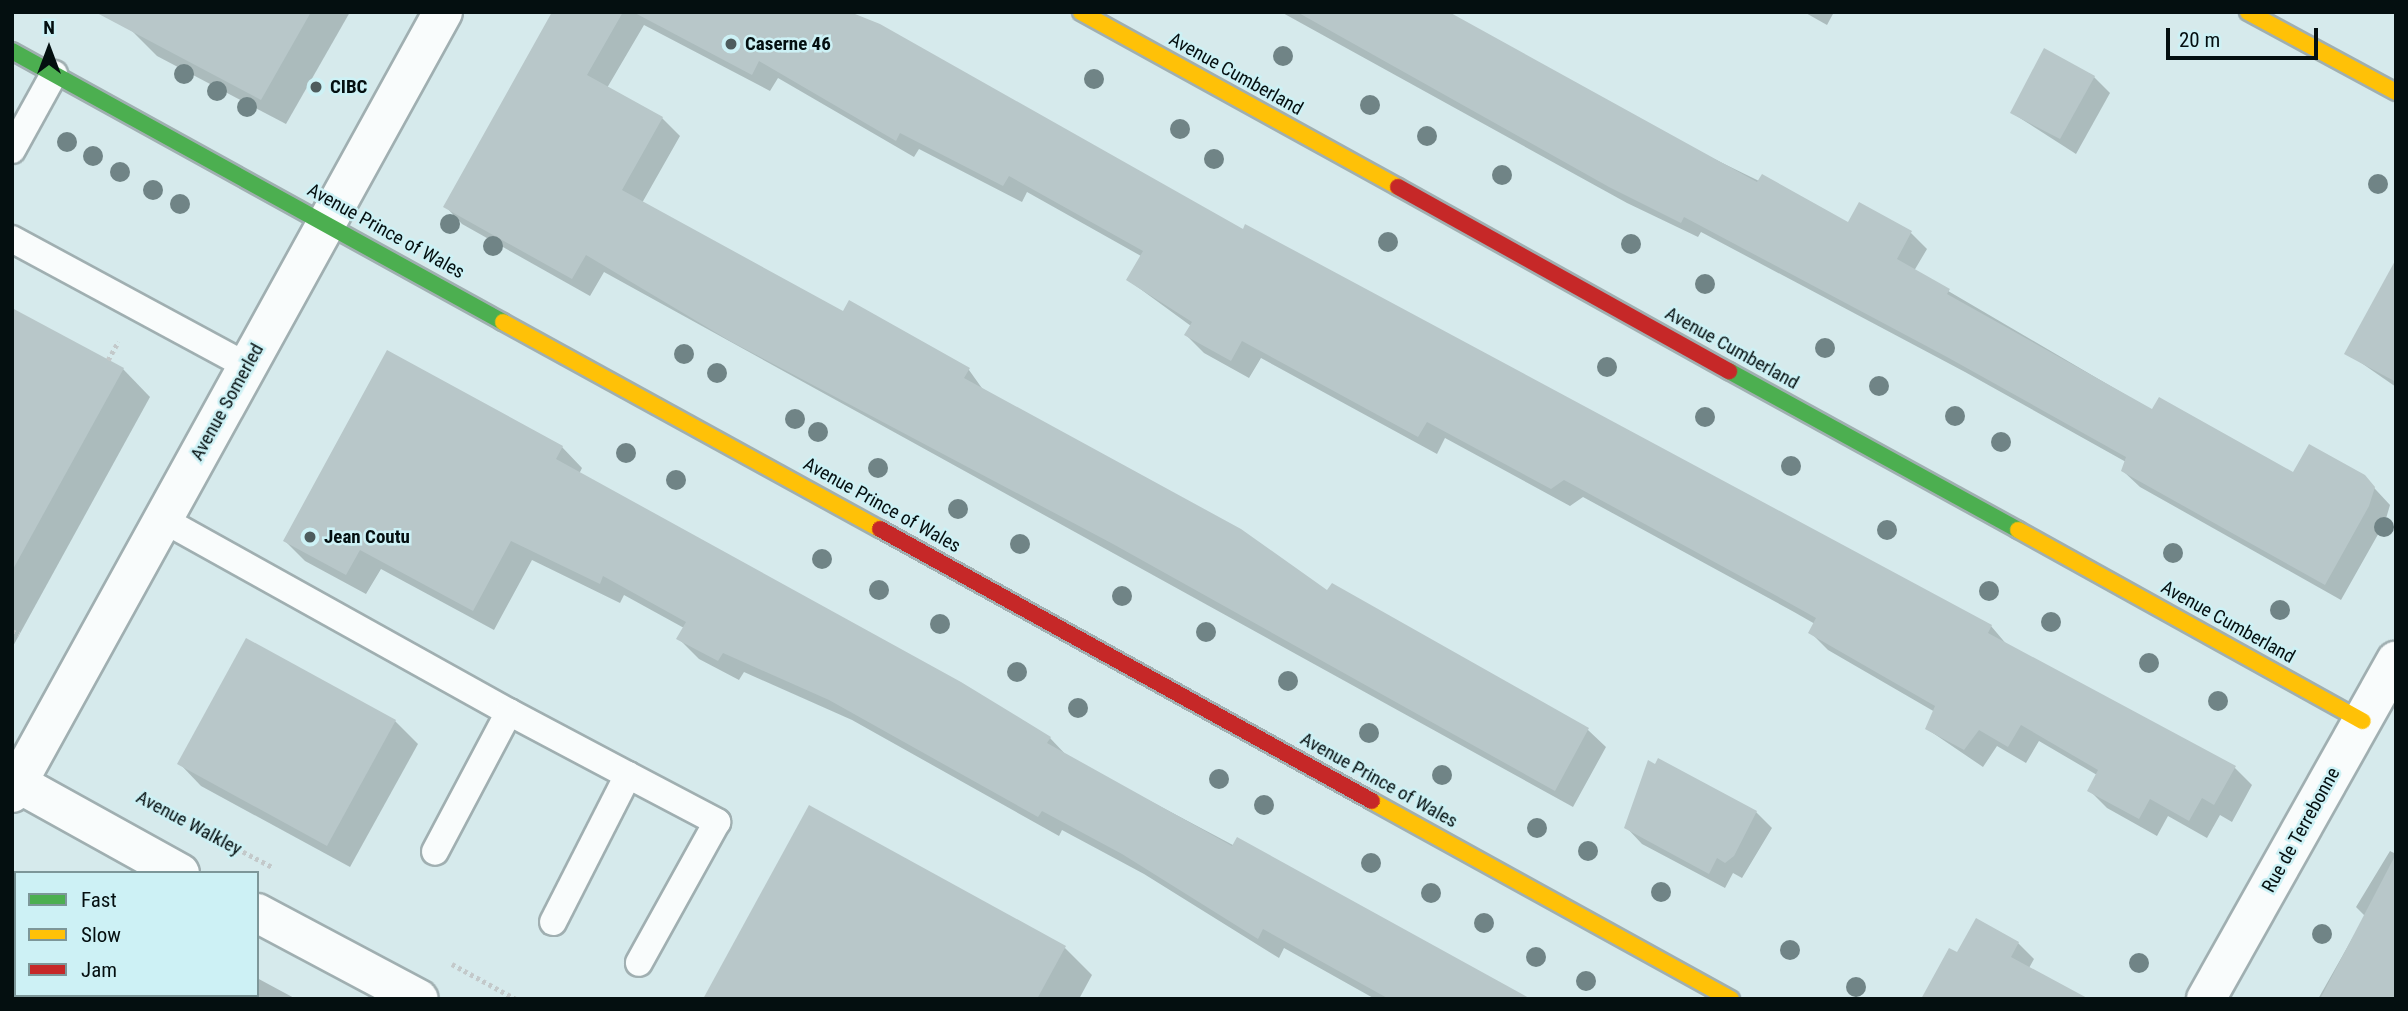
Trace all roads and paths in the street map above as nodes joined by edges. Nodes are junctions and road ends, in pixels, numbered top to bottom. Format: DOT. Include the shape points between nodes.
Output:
graph roads {
  1 [pos="443,12"];
  2 [pos="1081,12"];
  3 [pos="2248,12"];
  4 [pos="12,51"];
  5 [pos="54,74"];
  6 [pos="2396,92"];
  7 [pos="12,150"];
  8 [pos="326,222"];
  9 [pos="12,239"];
  10 [pos="247,366"];
  11 [pos="162,519"];
  12 [pos="12,631"];
  13 [pos="19,634"];
  14 [pos="2396,662"];
  15 [pos="509,712"];
  16 [pos="2363,720"];
  17 [pos="628,775"];
  18 [pos="14,785"];
  19 [pos="198,827"];
  20 [pos="435,852"];
  21 [pos="176,871"];
  22 [pos="284,873"];
  23 [pos="259,914"];
  24 [pos="553,922"];
  25 [pos="443,959"];
  26 [pos="639,963"];
  27 [pos="419,999"];
  28 [pos="516,999"];
  29 [pos="1731,999"];
  30 [pos="2206,999"];
  1 -- 8 [label="street, Avenue Somerled"];
  2 -- 16 [label="street, Avenue Cumberland"];
  3 -- 6 [label="street"];
  4 -- 5 [label="street, Avenue Prince of Wales"];
  5 -- 7 [label="lane"];
  5 -- 8 [label="street, Avenue Prince of Wales"];
  8 -- 10 [label="street, Avenue Somerled"];
  8 -- 29 [label="street, Avenue Prince of Wales"];
  9 -- 10 [label="lane"];
  10 -- 11 [label="street, Avenue Somerled"];
  11 -- 15 [label="lane"];
  11 -- 18 [label="street, Avenue Somerled"];
  12 -- 13 [label="path"];
  14 -- 16 [label="street, Rue de Terrebonne"];
  15 -- 17 [label="lane"];
  15 -- 20 [label="lane"];
  16 -- 30 [label="street, Rue de Terrebonne"];
  17 -- 24 [label="lane"];
  17 -- 26 [label="lane" via="717,822"];
  18 -- 21 [label="street"];
  19 -- 22 [label="path, Avenue Walkley"];
  23 -- 27 [label="street"];
  25 -- 28 [label="path"];
}
